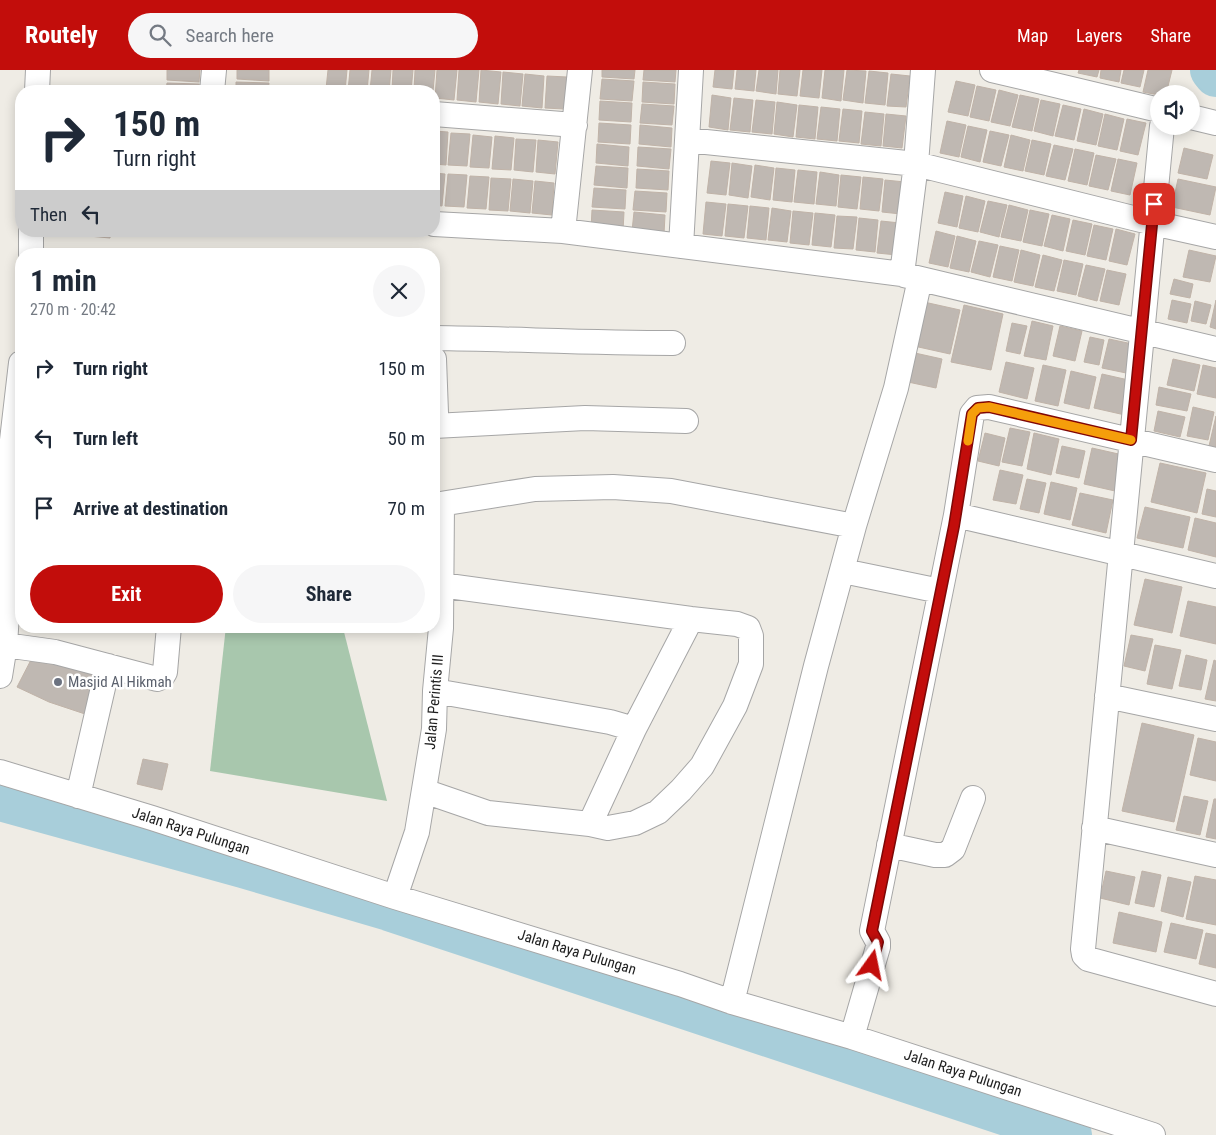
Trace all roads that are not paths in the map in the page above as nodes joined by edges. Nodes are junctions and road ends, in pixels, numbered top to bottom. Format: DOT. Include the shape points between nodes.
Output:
graph roads {
  1 [pos="38,70"];
  2 [pos="214,70"];
  3 [pos="580,70"];
  4 [pos="691,70"];
  5 [pos="923,70"];
  6 [pos="992,70"];
  7 [pos="37,85"];
  8 [pos="213,85"];
  9 [pos="1150,108"];
  10 [pos="440,114"];
  11 [pos="1200,119"];
  12 [pos="1216,123"];
  13 [pos="575,124"];
  14 [pos="1161,135"];
  15 [pos="687,140"];
  16 [pos="916,164"];
  17 [pos="1152,223"];
  18 [pos="440,224"];
  19 [pos="563,231"];
  20 [pos="1216,237"];
  21 [pos="681,246"];
  22 [pos="911,277"];
  23 [pos="1142,332"];
  24 [pos="440,338"];
  25 [pos="672,343"];
  26 [pos="1216,349"];
  27 [pos="15,414"];
  28 [pos="686,421"];
  29 [pos="440,426"];
  30 [pos="1131,440"];
  31 [pos="1216,460"];
  32 [pos="440,504"];
  33 [pos="956,515"];
  34 [pos="854,526"];
  35 [pos="4,528"];
  36 [pos="1120,553"];
  37 [pos="440,558"];
  38 [pos="843,570"];
  39 [pos="1216,576"];
  40 [pos="441,585"];
  41 [pos="940,591"];
  42 [pos="14,605"];
  43 [pos="691,619"];
  44 [pos="168,633"];
  45 [pos="5,644"];
  46 [pos="108,666"];
  47 [pos="0,676"];
  48 [pos="435,691"];
  49 [pos="1107,696"];
  50 [pos="1216,719"];
  51 [pos="634,729"];
  52 [pos="0,772"];
  53 [pos="424,791"];
  54 [pos="78,796"];
  55 [pos="973,798"];
  56 [pos="590,824"];
  57 [pos="1094,828"];
  58 [pos="890,845"];
  59 [pos="1216,855"];
  60 [pos="394,897"];
  61 [pos="1216,994"];
  62 [pos="732,1002"];
  63 [pos="852,1037"];
  64 [pos="1153,1135"];
  1 -- 7 [label="street"];
  2 -- 8 [label="street"];
  3 -- 13 [label="street"];
  4 -- 15 [label="street"];
  5 -- 16 [label="street"];
  6 -- 9 [label="street"];
  10 -- 13 [label="street"];
  11 -- 12 [label="street"];
  13 -- 19 [label="street"];
  14 -- 17 [label="street"];
  15 -- 16 [label="street"];
  15 -- 21 [label="street"];
  16 -- 17 [label="street"];
  16 -- 22 [label="street"];
  17 -- 20 [label="street"];
  17 -- 23 [label="street"];
  18 -- 19 [label="street"];
  19 -- 21 [label="street"];
  21 -- 22 [label="street"];
  22 -- 23 [label="street"];
  22 -- 34 [label="street" via="896,388"];
  23 -- 26 [label="street"];
  23 -- 30 [label="street"];
  24 -- 25 [label="street"];
  27 -- 35 [label="street"];
  28 -- 29 [label="street" via="586,418"];
  30 -- 31 [label="street"];
  30 -- 33 [label="street" via="989,407 978,408 972,414"];
  30 -- 36 [label="street"];
  32 -- 34 [label="street" via="558,487 623,488 671,491"];
  33 -- 36 [label="street"];
  33 -- 41 [label="street"];
  34 -- 38 [label="street"];
  35 -- 42 [label="street"];
  36 -- 39 [label="street"];
  36 -- 49 [label="street"];
  37 -- 40 [label="street, Jalan Perintis III"];
  38 -- 41 [label="street"];
  38 -- 62 [label="street"];
  40 -- 43 [label="street"];
  40 -- 48 [label="street, Jalan Perintis III"];
  41 -- 58 [label="street"];
  42 -- 45 [label="street"];
  43 -- 51 [label="street"];
  43 -- 56 [label="street" via="748,628 752,636 751,664 735,706 702,766 658,812 635,824 608,828"];
  44 -- 46 [label="street" via="165,672 157,679"];
  45 -- 46 [label="street" via="55,652"];
  45 -- 47 [label="street"];
  46 -- 54 [label="street"];
  48 -- 51 [label="street"];
  48 -- 53 [label="street, Jalan Perintis III" via="434,729"];
  49 -- 50 [label="street"];
  49 -- 57 [label="street"];
  51 -- 56 [label="street"];
  52 -- 54 [label="street, Jalan Raya Pulungan"];
  53 -- 56 [label="street" via="488,813"];
  53 -- 60 [label="street, Jalan Perintis III" via="417,832"];
  54 -- 60 [label="street, Jalan Raya Pulungan"];
  55 -- 58 [label="street" via="953,849 945,855"];
  57 -- 59 [label="street"];
  57 -- 61 [label="street" via="1084,956"];
  58 -- 63 [label="street" via="872,931 878,947"];
  60 -- 62 [label="street, Jalan Raya Pulungan"];
  62 -- 63 [label="street, Jalan Raya Pulungan"];
  63 -- 64 [label="street, Jalan Raya Pulungan"];
}
